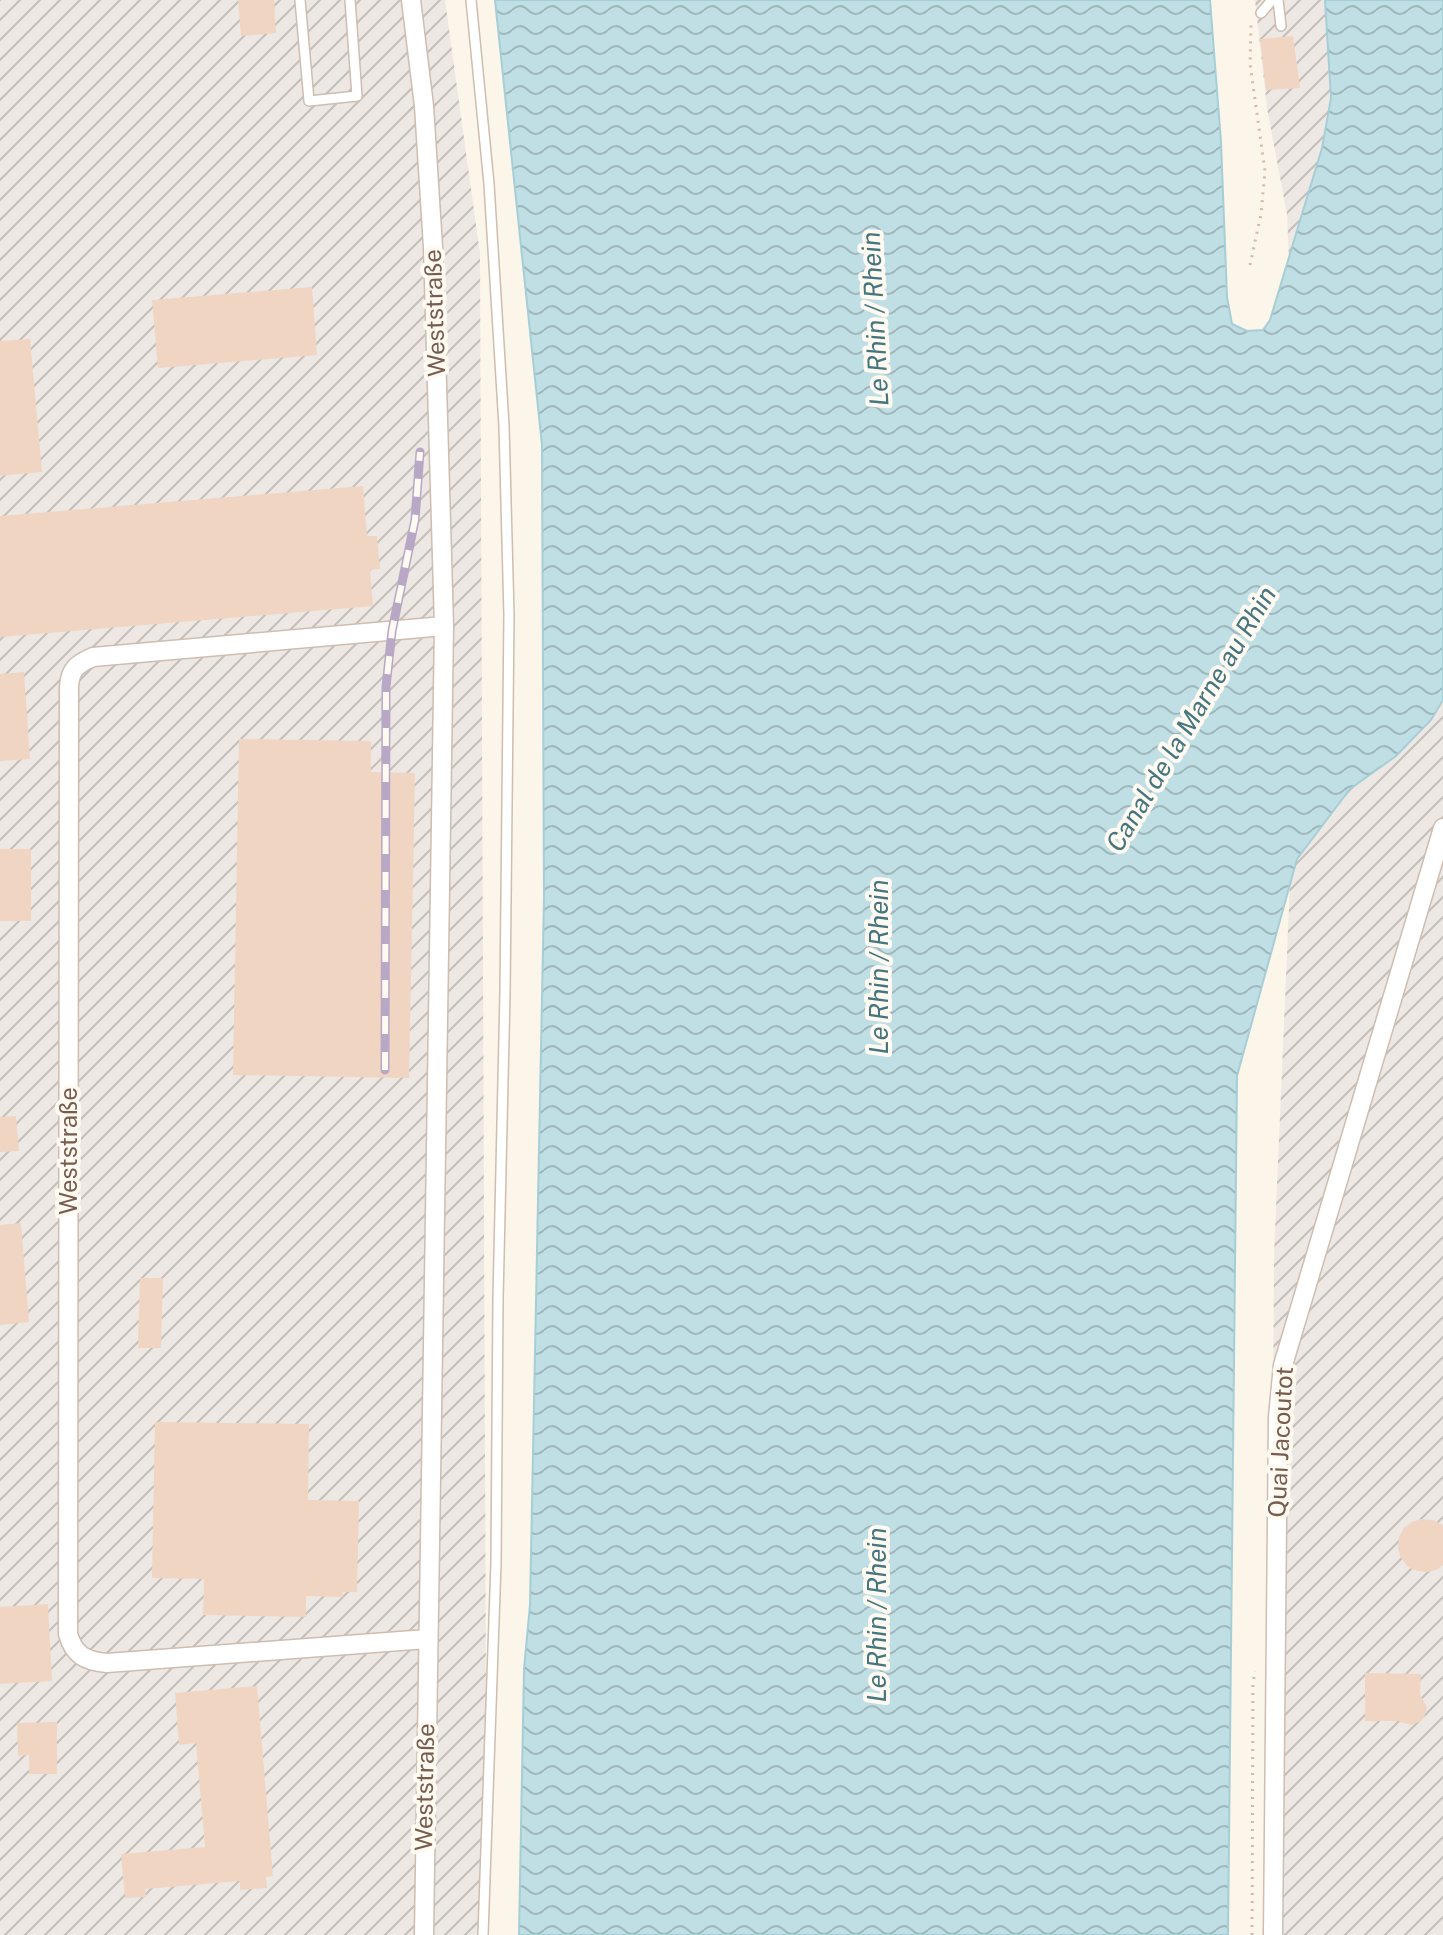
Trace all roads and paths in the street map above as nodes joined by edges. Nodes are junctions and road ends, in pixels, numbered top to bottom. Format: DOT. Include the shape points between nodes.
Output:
graph roads {
  1 [pos="300,0"];
  2 [pos="350,0"];
  3 [pos="411,0"];
  4 [pos="471,0"];
  5 [pos="1272,0"];
  6 [pos="1278,0"];
  7 [pos="1261,13"];
  8 [pos="1281,26"];
  9 [pos="1250,265"];
  10 [pos="444,626"];
  11 [pos="1443,828"];
  12 [pos="427,1639"];
  13 [pos="1253,1684"];
  14 [pos="424,1935"];
  15 [pos="483,1935"];
  16 [pos="1252,1935"];
  17 [pos="1273,1935"];
  1 -- 2 [label="lane" via="309,101 357,96"];
  3 -- 10 [label="street, Weststraße" via="433,247"];
  4 -- 15 [label="lane" via="504,426 509,615 496,1563"];
  5 -- 7 [label="lane"];
  6 -- 8 [label="lane"];
  7 -- 9 [label="path" via="1250,26 1250,64 1265,171"];
  10 -- 12 [label="street, Weststraße"];
  10 -- 12 [label="street, Weststraße" via="106,655 83,661 70,676 68,1634 73,1649 91,1662 107,1663 294,1655"];
  11 -- 17 [label="street, Quai Jacoutot" via="1283,1365 1278,1417"];
  12 -- 14 [label="street, Weststraße"];
  13 -- 16 [label="path"];
}
